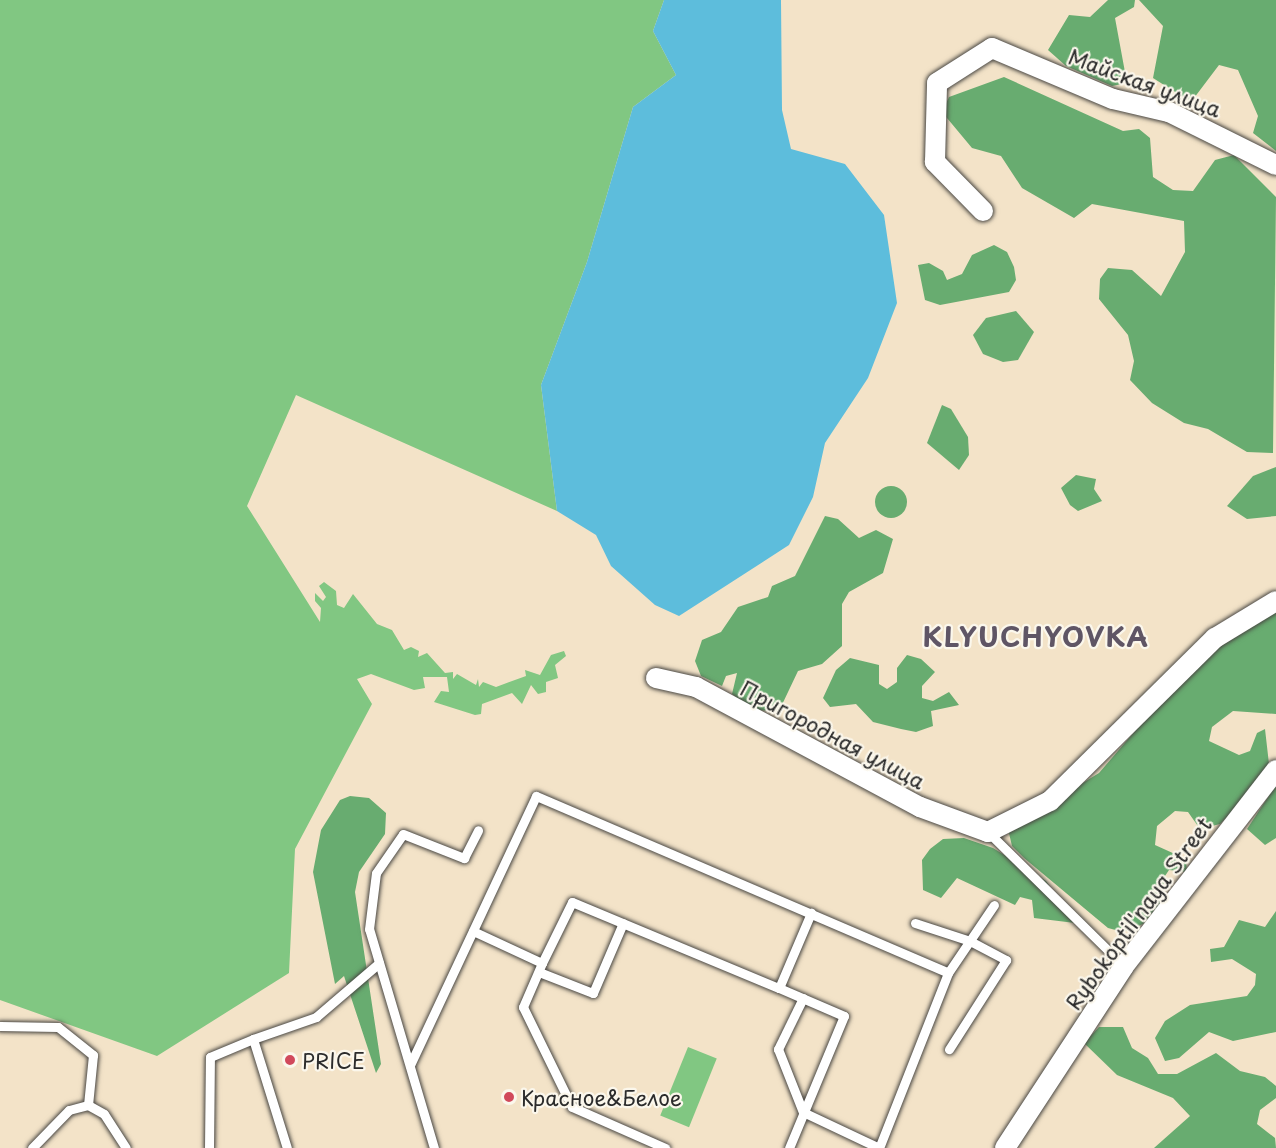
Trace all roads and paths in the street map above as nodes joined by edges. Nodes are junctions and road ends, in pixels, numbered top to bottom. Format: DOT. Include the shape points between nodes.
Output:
graph roads {
  1 [pos="1276,165"];
  2 [pos="983,211"];
  3 [pos="1276,601"];
  4 [pos="656,678"];
  5 [pos="1276,770"];
  6 [pos="478,830"];
  7 [pos="988,832"];
  8 [pos="994,905"];
  9 [pos="812,913"];
  10 [pos="623,923"];
  11 [pos="915,923"];
  12 [pos="473,931"];
  13 [pos="970,941"];
  14 [pos="379,963"];
  15 [pos="1124,966"];
  16 [pos="540,967"];
  17 [pos="948,973"];
  18 [pos="779,988"];
  19 [pos="803,998"];
  20 [pos="0,1026"];
  21 [pos="253,1039"];
  22 [pos="949,1048"];
  23 [pos="410,1065"];
  24 [pos="88,1104"];
  25 [pos="804,1112"];
  26 [pos="32,1148"];
  27 [pos="126,1148"];
  28 [pos="209,1148"];
  29 [pos="287,1148"];
  30 [pos="434,1148"];
  31 [pos="665,1148"];
  32 [pos="789,1148"];
  33 [pos="879,1148"];
  34 [pos="1005,1148"];
  1 -- 2 [label="street, Майская улица" via="1169,112 1113,99 992,48 937,83 935,162"];
  3 -- 7 [label="street" via="1215,638 1050,801"];
  4 -- 7 [label="street, Пригородная улица" via="696,687 920,807"];
  5 -- 15 [label="street, Rybokoptil'naya Street"];
  6 -- 14 [label="lane" via="464,858 403,834 376,873 369,929"];
  7 -- 15 [label="lane"];
  8 -- 13 [label="lane"];
  9 -- 12 [label="lane" via="536,796"];
  9 -- 17 [label="lane"];
  9 -- 18 [label="lane"];
  10 -- 16 [label="lane" via="572,902"];
  10 -- 16 [label="lane" via="593,993"];
  10 -- 18 [label="lane"];
  11 -- 13 [label="lane"];
  12 -- 16 [label="lane"];
  12 -- 23 [label="lane"];
  13 -- 17 [label="lane"];
  13 -- 22 [label="lane" via="1006,960"];
  14 -- 21 [label="lane" via="316,1017"];
  14 -- 23 [label="lane"];
  15 -- 34 [label="street, Rybokoptil'naya Street"];
  16 -- 31 [label="lane" via="523,1007 572,1107"];
  17 -- 33 [label="lane"];
  18 -- 19 [label="lane"];
  19 -- 25 [label="lane" via="778,1049"];
  19 -- 25 [label="lane" via="844,1016"];
  20 -- 24 [label="lane" via="58,1027 93,1055"];
  21 -- 28 [label="lane" via="210,1058"];
  21 -- 29 [label="lane"];
  23 -- 30 [label="lane"];
  24 -- 26 [label="lane" via="69,1110"];
  24 -- 27 [label="lane" via="104,1114"];
  25 -- 32 [label="lane"];
  25 -- 33 [label="lane"];
}
